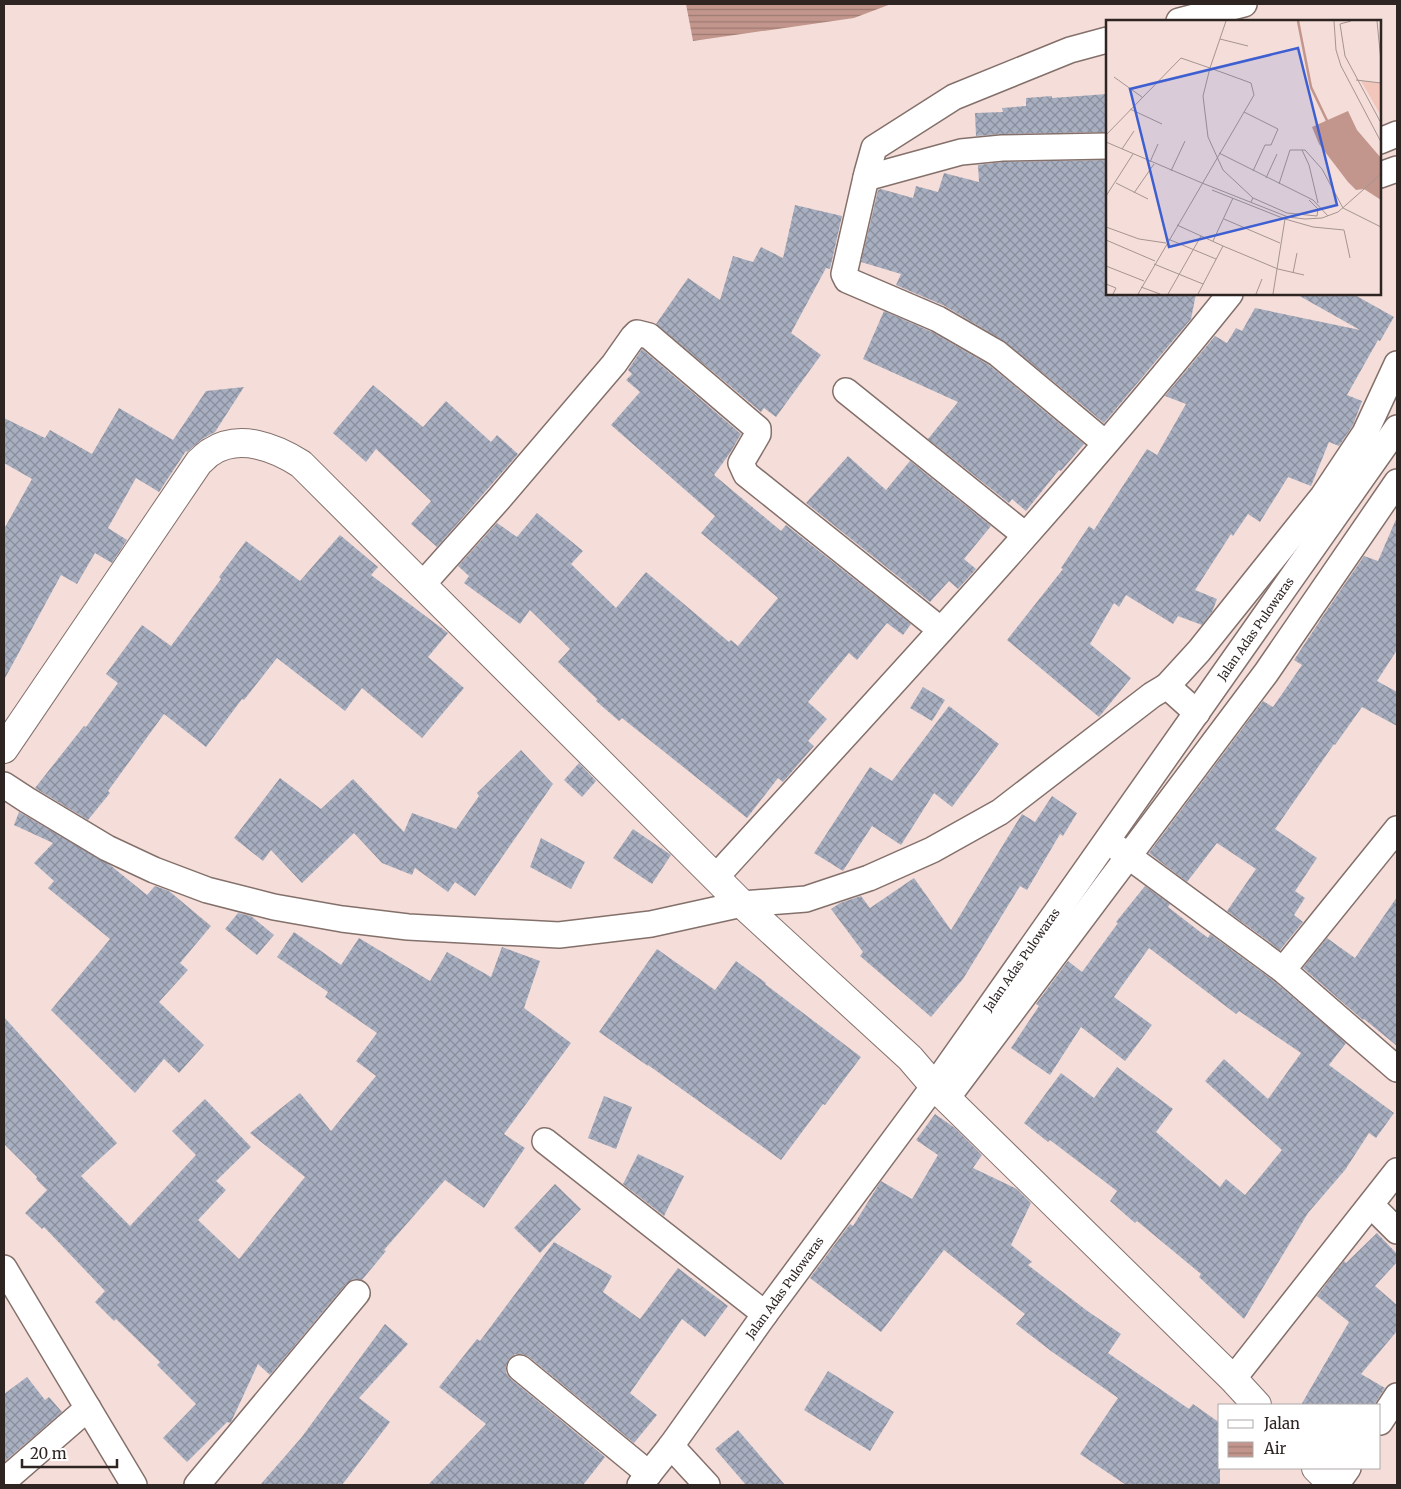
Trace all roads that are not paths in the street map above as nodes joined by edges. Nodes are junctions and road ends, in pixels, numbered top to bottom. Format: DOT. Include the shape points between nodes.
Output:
graph roads {
  1 [pos="1244,4"];
  2 [pos="1183,20"];
  3 [pos="1106,40"];
  4 [pos="1397,134"];
  5 [pos="1381,141"];
  6 [pos="1106,146"];
  7 [pos="1397,169"];
  8 [pos="1381,176"];
  9 [pos="866,178"];
  10 [pos="1229,295"];
  11 [pos="1397,364"];
  12 [pos="846,391"];
  13 [pos="1397,428"];
  14 [pos="1105,443"];
  15 [pos="1397,482"];
  16 [pos="1025,535"];
  17 [pos="422,585"];
  18 [pos="940,630"];
  19 [pos="1167,686"];
  20 [pos="1197,713"];
  21 [pos="4,750"];
  22 [pos="4,784"];
  23 [pos="1397,829"];
  24 [pos="1106,839"];
  25 [pos="1128,858"];
  26 [pos="715,878"];
  27 [pos="742,904"];
  28 [pos="1283,970"];
  29 [pos="1397,1069"];
  30 [pos="940,1092"];
  31 [pos="545,1141"];
  32 [pos="1397,1172"];
  33 [pos="1371,1205"];
  34 [pos="1397,1231"];
  35 [pos="4,1268"];
  36 [pos="357,1293"];
  37 [pos="765,1314"];
  38 [pos="520,1368"];
  39 [pos="1233,1379"];
  40 [pos="1397,1396"];
  41 [pos="1256,1404"];
  42 [pos="88,1408"];
  43 [pos="1381,1420"];
  44 [pos="671,1446"];
  45 [pos="1317,1469"];
  46 [pos="1347,1469"];
  47 [pos="644,1480"];
  48 [pos="4,1481"];
  49 [pos="134,1485"];
  50 [pos="197,1485"];
  51 [pos="706,1485"];
  52 [pos="1334,1485"];
  1 -- 2 [label="street"];
  3 -- 9 [label="street" via="1070,50 954,97 874,148"];
  4 -- 5 [label="street"];
  6 -- 9 [label="street" via="961,152"];
  7 -- 8 [label="street"];
  9 -- 14 [label="street" via="844,269 847,280 938,319 997,353"];
  10 -- 14 [label="street"];
  11 -- 19 [label="street" via="1365,433 1323,496 1206,644"];
  12 -- 16 [label="street"];
  13 -- 20 [label="street, Jalan Adas Pulowaras"];
  14 -- 16 [label="street"];
  15 -- 25 [label="street" via="1266,673"];
  16 -- 18 [label="street"];
  17 -- 18 [label="street" via="498,500 637,333 649,336 758,429 741,463 746,474"];
  17 -- 21 [label="street" via="301,464 264,446 228,445 211,451 199,462"];
  17 -- 26 [label="street"];
  18 -- 26 [label="street"];
  19 -- 20 [label="street"];
  19 -- 27 [label="street" via="1000,812 932,850 869,878 806,899"];
  20 -- 24 [label="street, Jalan Adas Pulowaras"];
  22 -- 27 [label="street" via="108,848 154,870 217,892 342,920 559,935 651,924"];
  23 -- 28 [label="street"];
  24 -- 25 [label="street"];
  24 -- 30 [label="street, Jalan Adas Pulowaras"];
  25 -- 28 [label="street"];
  25 -- 30 [label="street"];
  26 -- 27 [label="street"];
  27 -- 30 [label="street" via="910,1058"];
  28 -- 29 [label="street"];
  30 -- 37 [label="street, Jalan Adas Pulowaras"];
  30 -- 39 [label="street"];
  31 -- 37 [label="street"];
  32 -- 33 [label="street"];
  33 -- 34 [label="street"];
  33 -- 39 [label="street"];
  35 -- 42 [label="street"];
  36 -- 50 [label="street"];
  37 -- 44 [label="street, Jalan Adas Pulowaras"];
  38 -- 47 [label="street"];
  39 -- 41 [label="street"];
  40 -- 43 [label="street"];
  42 -- 48 [label="street"];
  42 -- 49 [label="street"];
  44 -- 47 [label="street, Jalan Adas Pulowaras"];
  44 -- 51 [label="street"];
  45 -- 52 [label="street"];
  46 -- 52 [label="street"];
}
